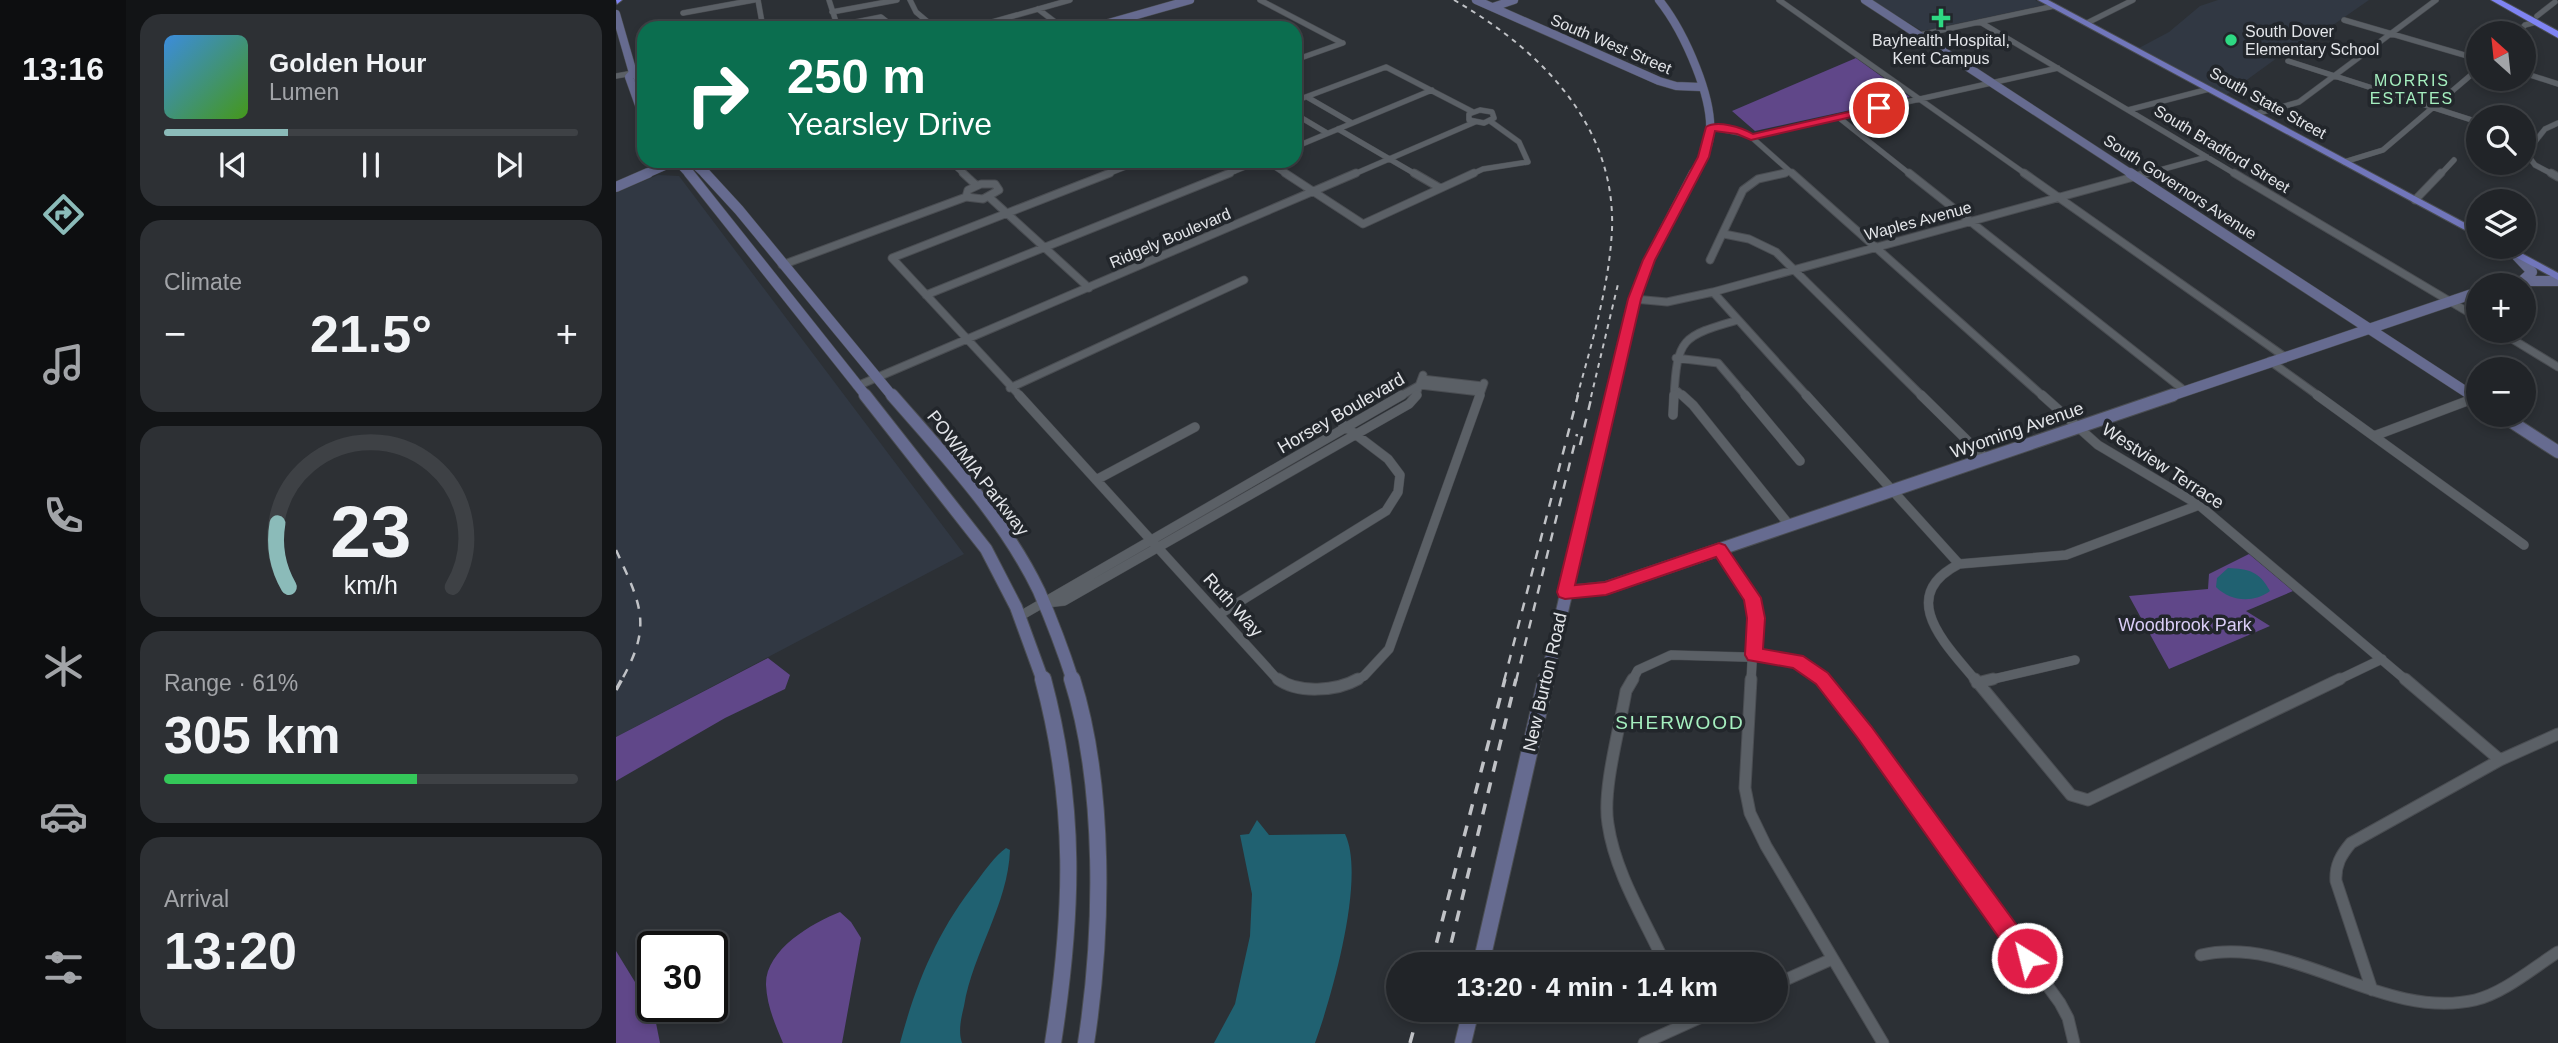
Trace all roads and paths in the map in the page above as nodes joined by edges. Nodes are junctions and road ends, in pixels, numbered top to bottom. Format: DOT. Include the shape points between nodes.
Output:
graph roads {
  1 [pos="756,0"];
  2 [pos="829,0"];
  3 [pos="897,0"];
  4 [pos="910,0"];
  5 [pos="1070,0"];
  6 [pos="1190,0"];
  7 [pos="1260,0"];
  8 [pos="1476,0"];
  9 [pos="1514,0"];
  10 [pos="1659,0"];
  11 [pos="1779,0"];
  12 [pos="1866,0"];
  13 [pos="2042,0"];
  14 [pos="2133,0"];
  15 [pos="2436,0"];
  16 [pos="2495,0"];
  17 [pos="2504,0"];
  18 [pos="2555,2"];
  19 [pos="2054,6"];
  20 [pos="1493,7"];
  21 [pos="1038,9"];
  22 [pos="832,12"];
  23 [pos="684,13"];
  24 [pos="616,14"];
  25 [pos="2537,19"];
  26 [pos="2344,20"];
  27 [pos="761,21"];
  28 [pos="836,21"];
  29 [pos="864,21"];
  30 [pos="886,21"];
  31 [pos="927,21"];
  32 [pos="996,21"];
  33 [pos="1054,21"];
  34 [pos="1116,21"];
  35 [pos="1300,21"];
  36 [pos="2517,21"];
  37 [pos="2533,21"];
  38 [pos="1302,22"];
  39 [pos="1980,22"];
  40 [pos="2087,23"];
  41 [pos="2558,27"];
  42 [pos="2536,29"];
  43 [pos="2391,34"];
  44 [pos="1919,35"];
  45 [pos="2558,35"];
  46 [pos="2466,56"];
  47 [pos="1302,57"];
  48 [pos="2288,61"];
  49 [pos="2058,68"];
  50 [pos="633,72"];
  51 [pos="637,75"];
  52 [pos="616,76"];
  53 [pos="2335,76"];
  54 [pos="2536,77"];
  55 [pos="2466,79"];
  56 [pos="1992,83"];
  57 [pos="2558,84"];
  58 [pos="1700,87"];
  59 [pos="2209,89"];
  60 [pos="1432,90"];
  61 [pos="1307,97"];
  62 [pos="637,99"];
  63 [pos="1302,99"];
  64 [pos="1919,99"];
  65 [pos="2433,107"];
  66 [pos="2127,110"];
  67 [pos="1473,112"];
  68 [pos="2255,114"];
  69 [pos="1838,117"];
  70 [pos="1302,118"];
  71 [pos="2466,118"];
  72 [pos="1472,121"];
  73 [pos="1490,121"];
  74 [pos="1352,123"];
  75 [pos="2558,123"];
  76 [pos="1711,127"];
  77 [pos="1338,129"];
  78 [pos="1327,133"];
  79 [pos="1751,137"];
  80 [pos="2536,139"];
  81 [pos="1302,143"];
  82 [pos="2207,157"];
  83 [pos="1386,158"];
  84 [pos="2454,160"];
  85 [pos="2344,162"];
  86 [pos="2536,166"];
  87 [pos="660,168"];
  88 [pos="683,168"];
  89 [pos="705,168"];
  90 [pos="957,168"];
  91 [pos="1123,168"];
  92 [pos="1232,168"];
  93 [pos="1243,168"];
  94 [pos="1277,168"];
  95 [pos="643,169"];
  96 [pos="1236,171"];
  97 [pos="1790,172"];
  98 [pos="688,173"];
  99 [pos="2136,177"];
  100 [pos="2558,177"];
  101 [pos="632,180"];
  102 [pos="616,181"];
  103 [pos="976,185"];
  104 [pos="616,187"];
  105 [pos="1440,188"];
  106 [pos="1311,190"];
  107 [pos="967,197"];
  108 [pos="989,197"];
  109 [pos="2059,198"];
  110 [pos="2415,200"];
  111 [pos="1006,213"];
  112 [pos="1969,222"];
  113 [pos="1233,223"];
  114 [pos="2466,228"];
  115 [pos="1724,234"];
  116 [pos="1044,247"];
  117 [pos="1874,247"];
  118 [pos="2520,259"];
  119 [pos="2524,259"];
  120 [pos="1710,260"];
  121 [pos="782,265"];
  122 [pos="763,266"];
  123 [pos="1795,270"];
  124 [pos="2531,273"];
  125 [pos="2558,279"];
  126 [pos="1244,280"];
  127 [pos="2536,280"];
  128 [pos="1087,286"];
  129 [pos="1713,292"];
  130 [pos="926,295"];
  131 [pos="2466,296"];
  132 [pos="1634,299"];
  133 [pos="2450,301"];
  134 [pos="2466,311"];
  135 [pos="1738,320"];
  136 [pos="2367,329"];
  137 [pos="966,338"];
  138 [pos="2519,343"];
  139 [pos="2285,357"];
  140 [pos="1676,358"];
  141 [pos="2270,361"];
  142 [pos="2558,367"];
  143 [pos="876,378"];
  144 [pos="857,386"];
  145 [pos="1482,387"];
  146 [pos="1010,388"];
  147 [pos="1675,388"];
  148 [pos="2185,391"];
  149 [pos="2466,393"];
  150 [pos="2466,403"];
  151 [pos="1673,415"];
  152 [pos="1195,427"];
  153 [pos="2077,427"];
  154 [pos="2519,427"];
  155 [pos="1349,428"];
  156 [pos="2374,436"];
  157 [pos="2558,452"];
  158 [pos="1986,459"];
  159 [pos="1800,461"];
  160 [pos="1096,480"];
  161 [pos="1892,491"];
  162 [pos="2199,505"];
  163 [pos="1790,526"];
  164 [pos="1156,542"];
  165 [pos="2524,545"];
  166 [pos="1719,549"];
  167 [pos="1959,564"];
  168 [pos="1565,592"];
  169 [pos="1045,604"];
  170 [pos="1220,614"];
  171 [pos="1022,615"];
  172 [pos="1754,655"];
  173 [pos="2382,659"];
  174 [pos="2075,660"];
  175 [pos="1977,683"];
  176 [pos="2558,734"];
  177 [pos="2500,761"];
  178 [pos="1484,952"];
  179 [pos="1659,952"];
  180 [pos="2558,952"];
  181 [pos="2202,955"];
  182 [pos="1832,959"];
  183 [pos="1788,979"];
  184 [pos="2372,990"];
  185 [pos="1468,1022"];
  186 [pos="1678,1022"];
  187 [pos="1053,1043"];
  188 [pos="1086,1043"];
  189 [pos="1464,1043"];
  190 [pos="1644,1043"];
  191 [pos="1883,1043"];
  192 [pos="2074,1043"];
  1 -- 23 [label="street"];
  1 -- 27 [label="street"];
  2 -- 22 [label="street"];
  3 -- 22 [label="street"];
  4 -- 31 [label="street"];
  5 -- 21 [label="street"];
  6 -- 34 [label="main road"];
  7 -- 35 [label="street"];
  8 -- 20 [label="main road, South West Street"];
  9 -- 20 [label="main road"];
  10 -- 58 [label="street" via="1672,18"];
  11 -- 64 [label="street"];
  12 -- 44 [label="main road, South Governors Avenue"];
  13 -- 19 [label="main road, South State Street"];
  14 -- 40 [label="street"];
  15 -- 43 [label="street"];
  16 -- 36 [label="highway"];
  17 -- 25 [label="highway"];
  18 -- 25 [label="street"];
  19 -- 39 [label="street"];
  19 -- 40 [label="main road, South State Street"];
  20 -- 58 [label="main road, South West Street" via="1659,81"];
  21 -- 32 [label="street"];
  21 -- 33 [label="street"];
  22 -- 28 [label="street"];
  24 -- 50 [label="main road"];
  25 -- 37 [label="highway"];
  25 -- 41 [label="highway"];
  25 -- 45 [label="highway"];
  26 -- 43 [label="street"];
  29 -- 30 [label="street" via="881,17"];
  38 -- 47 [label="street" via="1342,43"];
  39 -- 44 [label="street"];
  39 -- 49 [label="street, South Bradford Street"];
  40 -- 59 [label="main road, South State Street"];
  42 -- 45 [label="highway"];
  43 -- 46 [label="street"];
  43 -- 53 [label="street"];
  44 -- 56 [label="main road, South Governors Avenue"];
  48 -- 53 [label="street"];
  49 -- 56 [label="street"];
  49 -- 66 [label="street, South Bradford Street"];
  50 -- 51 [label="main road"];
  50 -- 52 [label="street"];
  50 -- 62 [label="main road" via="629,77"];
  53 -- 65 [label="street"];
  53 -- 68 [label="street" via="2297,103"];
  54 -- 57 [label="street"];
  55 -- 65 [label="street"];
  56 -- 64 [label="street"];
  56 -- 99 [label="main road, South Governors Avenue"];
  58 -- 76 [label="street"];
  59 -- 66 [label="street"];
  59 -- 68 [label="main road, South State Street"];
  60 -- 61 [label="street" via="1386,67"];
  60 -- 67 [label="street"];
  60 -- 74 [label="street"];
  61 -- 63 [label="street"];
  61 -- 74 [label="street"];
  64 -- 69 [label="street"];
  64 -- 109 [label="street"];
  65 -- 71 [label="street"];
  65 -- 85 [label="street" via="2383,150"];
  66 -- 82 [label="street, South Bradford Street"];
  67 -- 72 [label="street" via="1468,116"];
  67 -- 73 [label="street" via="1492,112 1495,116"];
  68 -- 85 [label="main road, South State Street"];
  69 -- 79 [label="street"];
  69 -- 112 [label="street"];
  70 -- 78 [label="street"];
  72 -- 73 [label="street, Ridgely Boulevard"];
  72 -- 83 [label="street, Ridgely Boulevard"];
  73 -- 105 [label="street" via="1518,139 1528,162 1483,169"];
  74 -- 77 [label="street"];
  75 -- 80 [label="street"];
  76 -- 79 [label="street, Westview Terrace"];
  76 -- 132 [label="main road, New Burton Road" via="1703,157 1649,260"];
  77 -- 78 [label="street"];
  77 -- 83 [label="street"];
  78 -- 81 [label="street"];
  79 -- 97 [label="street, Westview Terrace"];
  82 -- 99 [label="street, Waples Avenue"];
  82 -- 133 [label="street, South Bradford Street"];
  83 -- 105 [label="street"];
  83 -- 106 [label="street, Ridgely Boulevard"];
  84 -- 110 [label="street"];
  85 -- 110 [label="main road, South State Street"];
  86 -- 100 [label="street"];
  87 -- 101 [label="main road"];
  88 -- 98 [label="street"];
  89 -- 121 [label="main road, POW/MIA Parkway"];
  90 -- 103 [label="street"];
  91 -- 111 [label="street"];
  92 -- 96 [label="street"];
  93 -- 96 [label="street"];
  94 -- 106 [label="street"];
  95 -- 102 [label="street"];
  96 -- 116 [label="street"];
  97 -- 115 [label="street" via="1750,183"];
  97 -- 117 [label="street, Westview Terrace"];
  98 -- 101 [label="main road" via="666,170"];
  98 -- 122 [label="street"];
  99 -- 109 [label="street, Waples Avenue"];
  99 -- 136 [label="main road, South Governors Avenue"];
  101 -- 104 [label="main road"];
  103 -- 107 [label="street"];
  103 -- 108 [label="street" via="998,186 997,193"];
  105 -- 106 [label="street" via="1363,224"];
  106 -- 113 [label="street, Ridgely Boulevard"];
  107 -- 108 [label="street"];
  107 -- 121 [label="street"];
  108 -- 111 [label="street"];
  109 -- 112 [label="street, Waples Avenue"];
  109 -- 139 [label="street"];
  110 -- 114 [label="main road, South State Street"];
  111 -- 116 [label="street"];
  111 -- 130 [label="street, Ruth Way" via="892,258"];
  112 -- 117 [label="street, Waples Avenue"];
  112 -- 148 [label="street"];
  113 -- 128 [label="street, Ridgely Boulevard"];
  113 -- 128 [label="street, Ridgely Boulevard"];
  115 -- 120 [label="street"];
  115 -- 123 [label="street" via="1768,247"];
  116 -- 128 [label="street"];
  116 -- 130 [label="street"];
  117 -- 123 [label="street, Waples Avenue"];
  117 -- 153 [label="street, Westview Terrace"];
  118 -- 124 [label="main road"];
  119 -- 125 [label="main road"];
  121 -- 122 [label="main road"];
  121 -- 143 [label="main road, POW/MIA Parkway"];
  122 -- 144 [label="main road"];
  123 -- 129 [label="street, Waples Avenue"];
  123 -- 158 [label="street"];
  125 -- 127 [label="main road"];
  126 -- 146 [label="street"];
  128 -- 137 [label="street, Ridgely Boulevard"];
  129 -- 132 [label="street, Waples Avenue" via="1667,302"];
  129 -- 135 [label="street"];
  130 -- 137 [label="street, Ruth Way"];
  131 -- 133 [label="main road, Wyoming Avenue"];
  132 -- 168 [label="main road, New Burton Road"];
  133 -- 134 [label="street"];
  133 -- 136 [label="main road, Wyoming Avenue"];
  135 -- 140 [label="street" via="1692,334 1683,341"];
  135 -- 161 [label="street"];
  136 -- 139 [label="main road, Wyoming Avenue"];
  136 -- 149 [label="main road, South Governors Avenue"];
  137 -- 143 [label="street, Ridgely Boulevard"];
  137 -- 146 [label="street, Ruth Way"];
  138 -- 142 [label="street"];
  139 -- 141 [label="main road, Wyoming Avenue"];
  140 -- 147 [label="street"];
  140 -- 159 [label="street" via="1718,363"];
  141 -- 148 [label="main road, Wyoming Avenue"];
  141 -- 156 [label="street"];
  143 -- 144 [label="street, Ridgely Boulevard"];
  143 -- 169 [label="main road, POW/MIA Parkway" via="986,509"];
  144 -- 171 [label="main road" via="986,549"];
  145 -- 155 [label="street, Horsey Boulevard" via="1422,380 1409,404"];
  145 -- 170 [label="street, Ruth Way" via="1394,638 1379,663 1364,676 1344,687 1324,689 1280,682"];
  146 -- 160 [label="street, Ruth Way"];
  147 -- 151 [label="street"];
  147 -- 163 [label="street"];
  148 -- 153 [label="main road, Wyoming Avenue"];
  150 -- 156 [label="street"];
  152 -- 160 [label="street"];
  153 -- 158 [label="main road, Wyoming Avenue"];
  153 -- 162 [label="street, Westview Terrace" via="2119,460"];
  154 -- 157 [label="main road"];
  155 -- 164 [label="street, Horsey Boulevard"];
  155 -- 170 [label="street" via="1388,459 1400,475 1398,492 1386,511"];
  156 -- 165 [label="street"];
  158 -- 161 [label="main road, Wyoming Avenue"];
  160 -- 164 [label="street, Ruth Way"];
  161 -- 163 [label="main road, Wyoming Avenue"];
  161 -- 167 [label="street"];
  162 -- 167 [label="street" via="2066,555"];
  162 -- 173 [label="street, Westview Terrace"];
  163 -- 166 [label="main road, Wyoming Avenue"];
  164 -- 169 [label="street, Horsey Boulevard" via="1063,601"];
  164 -- 170 [label="street, Ruth Way"];
  166 -- 168 [label="main road, Wyoming Avenue" via="1606,588"];
  166 -- 172 [label="street" via="1753,598"];
  167 -- 175 [label="street" via="1934,582 1927,609 1939,636"];
  168 -- 178 [label="main road, New Burton Road"];
  169 -- 171 [label="street, Horsey Boulevard"];
  169 -- 188 [label="main road, POW/MIA Parkway" via="1080,705 1096,806 1096,935"];
  171 -- 187 [label="main road" via="1055,716 1066,779 1071,850 1068,925"];
  172 -- 179 [label="street" via="1681,653 1661,657 1638,670 1626,691 1607,822 1615,856"];
  172 -- 182 [label="street" via="1746,800 1756,827"];
  172 -- 192 [label="street" via="1797,661 1835,692 2060,1003"];
  173 -- 175 [label="street" via="2088,800 2071,795"];
  173 -- 177 [label="street, Westview Terrace"];
  174 -- 175 [label="street"];
  176 -- 177 [label="street"];
  177 -- 184 [label="street" via="2351,843 2342,853 2335,868 2336,881"];
  180 -- 184 [label="street" via="2476,1000 2432,1004"];
  181 -- 184 [label="street" via="2223,950 2258,953"];
  182 -- 183 [label="street"];
  182 -- 191 [label="street"];
  185 -- 189 [label="main road"];
  186 -- 190 [label="street"];
}
